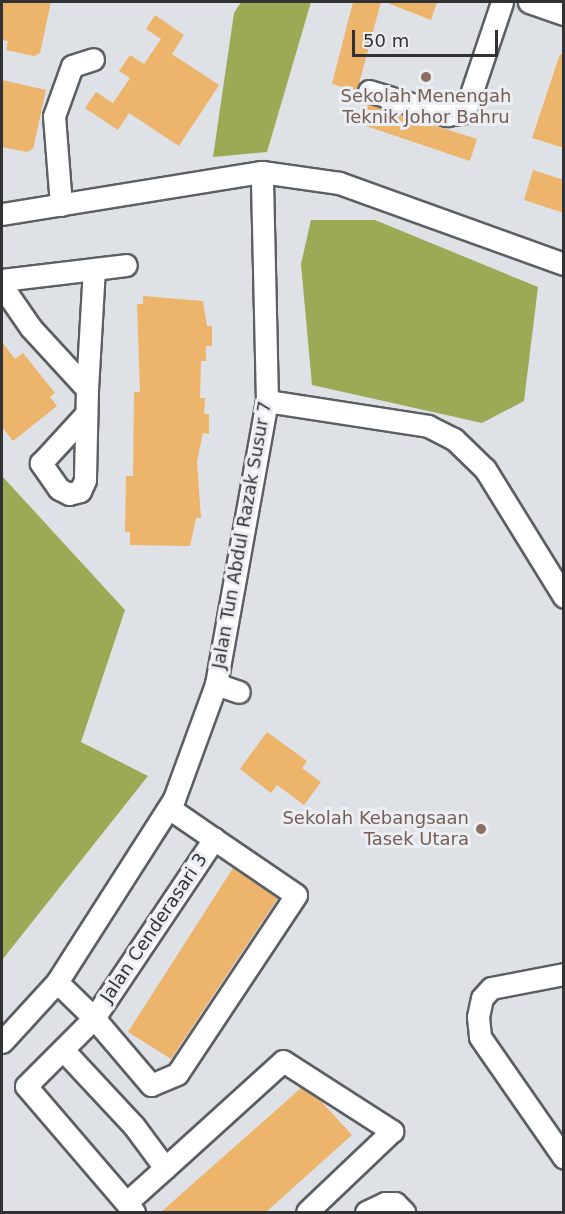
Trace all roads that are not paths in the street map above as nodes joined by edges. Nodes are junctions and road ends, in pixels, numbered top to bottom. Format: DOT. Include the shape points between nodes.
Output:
graph roads {
  1 [pos="502,2"];
  2 [pos="529,2"];
  3 [pos="564,14"];
  4 [pos="93,59"];
  5 [pos="369,90"];
  6 [pos="262,172"];
  7 [pos="61,205"];
  8 [pos="2,214"];
  9 [pos="564,264"];
  10 [pos="126,265"];
  11 [pos="94,269"];
  12 [pos="2,280"];
  13 [pos="2,286"];
  14 [pos="87,389"];
  15 [pos="267,401"];
  16 [pos="86,414"];
  17 [pos="564,597"];
  18 [pos="216,684"];
  19 [pos="239,692"];
  20 [pos="175,796"];
  21 [pos="214,839"];
  22 [pos="564,974"];
  23 [pos="57,982"];
  24 [pos="94,1018"];
  25 [pos="2,1042"];
  26 [pos="65,1052"];
  27 [pos="564,1158"];
  28 [pos="165,1168"];
  29 [pos="130,1208"];
  30 [pos="307,1212"];
  31 [pos="366,1212"];
  32 [pos="404,1212"];
  1 -- 5 [label="street" via="465,112 447,115"];
  2 -- 3 [label="street"];
  4 -- 7 [label="street" via="72,66 54,116"];
  6 -- 7 [label="street"];
  6 -- 9 [label="street" via="339,183"];
  6 -- 15 [label="street, Jalan Tun Abdul Razak Susur 7"];
  7 -- 8 [label="street"];
  10 -- 11 [label="street"];
  11 -- 12 [label="street"];
  11 -- 14 [label="street"];
  13 -- 14 [label="street" via="31,328"];
  14 -- 16 [label="street"];
  15 -- 17 [label="street" via="428,426 454,439 485,469"];
  15 -- 18 [label="street, Jalan Tun Abdul Razak Susur 7"];
  18 -- 19 [label="street"];
  18 -- 20 [label="street, Jalan Tun Abdul Razak Susur 7"];
  20 -- 21 [label="street"];
  20 -- 23 [label="street, Jalan Tun Abdul Razak Susur 7"];
  21 -- 24 [label="street, Jalan Cenderasari 3"];
  21 -- 24 [label="street" via="296,895 177,1074 151,1085"];
  22 -- 27 [label="street" via="491,988 482,998 478,1017 480,1037"];
  23 -- 24 [label="street"];
  23 -- 25 [label="street, Jalan Tun Abdul Razak Susur 7"];
  24 -- 26 [label="street, Jalan Cenderasari 3"];
  26 -- 28 [label="street" via="134,1126"];
  26 -- 29 [label="street, Jalan Cenderasari 3" via="26,1086"];
  28 -- 29 [label="street"];
  28 -- 30 [label="street" via="283,1061 392,1131"];
  31 -- 32 [label="street" via="384,1203 395,1203"];
}
